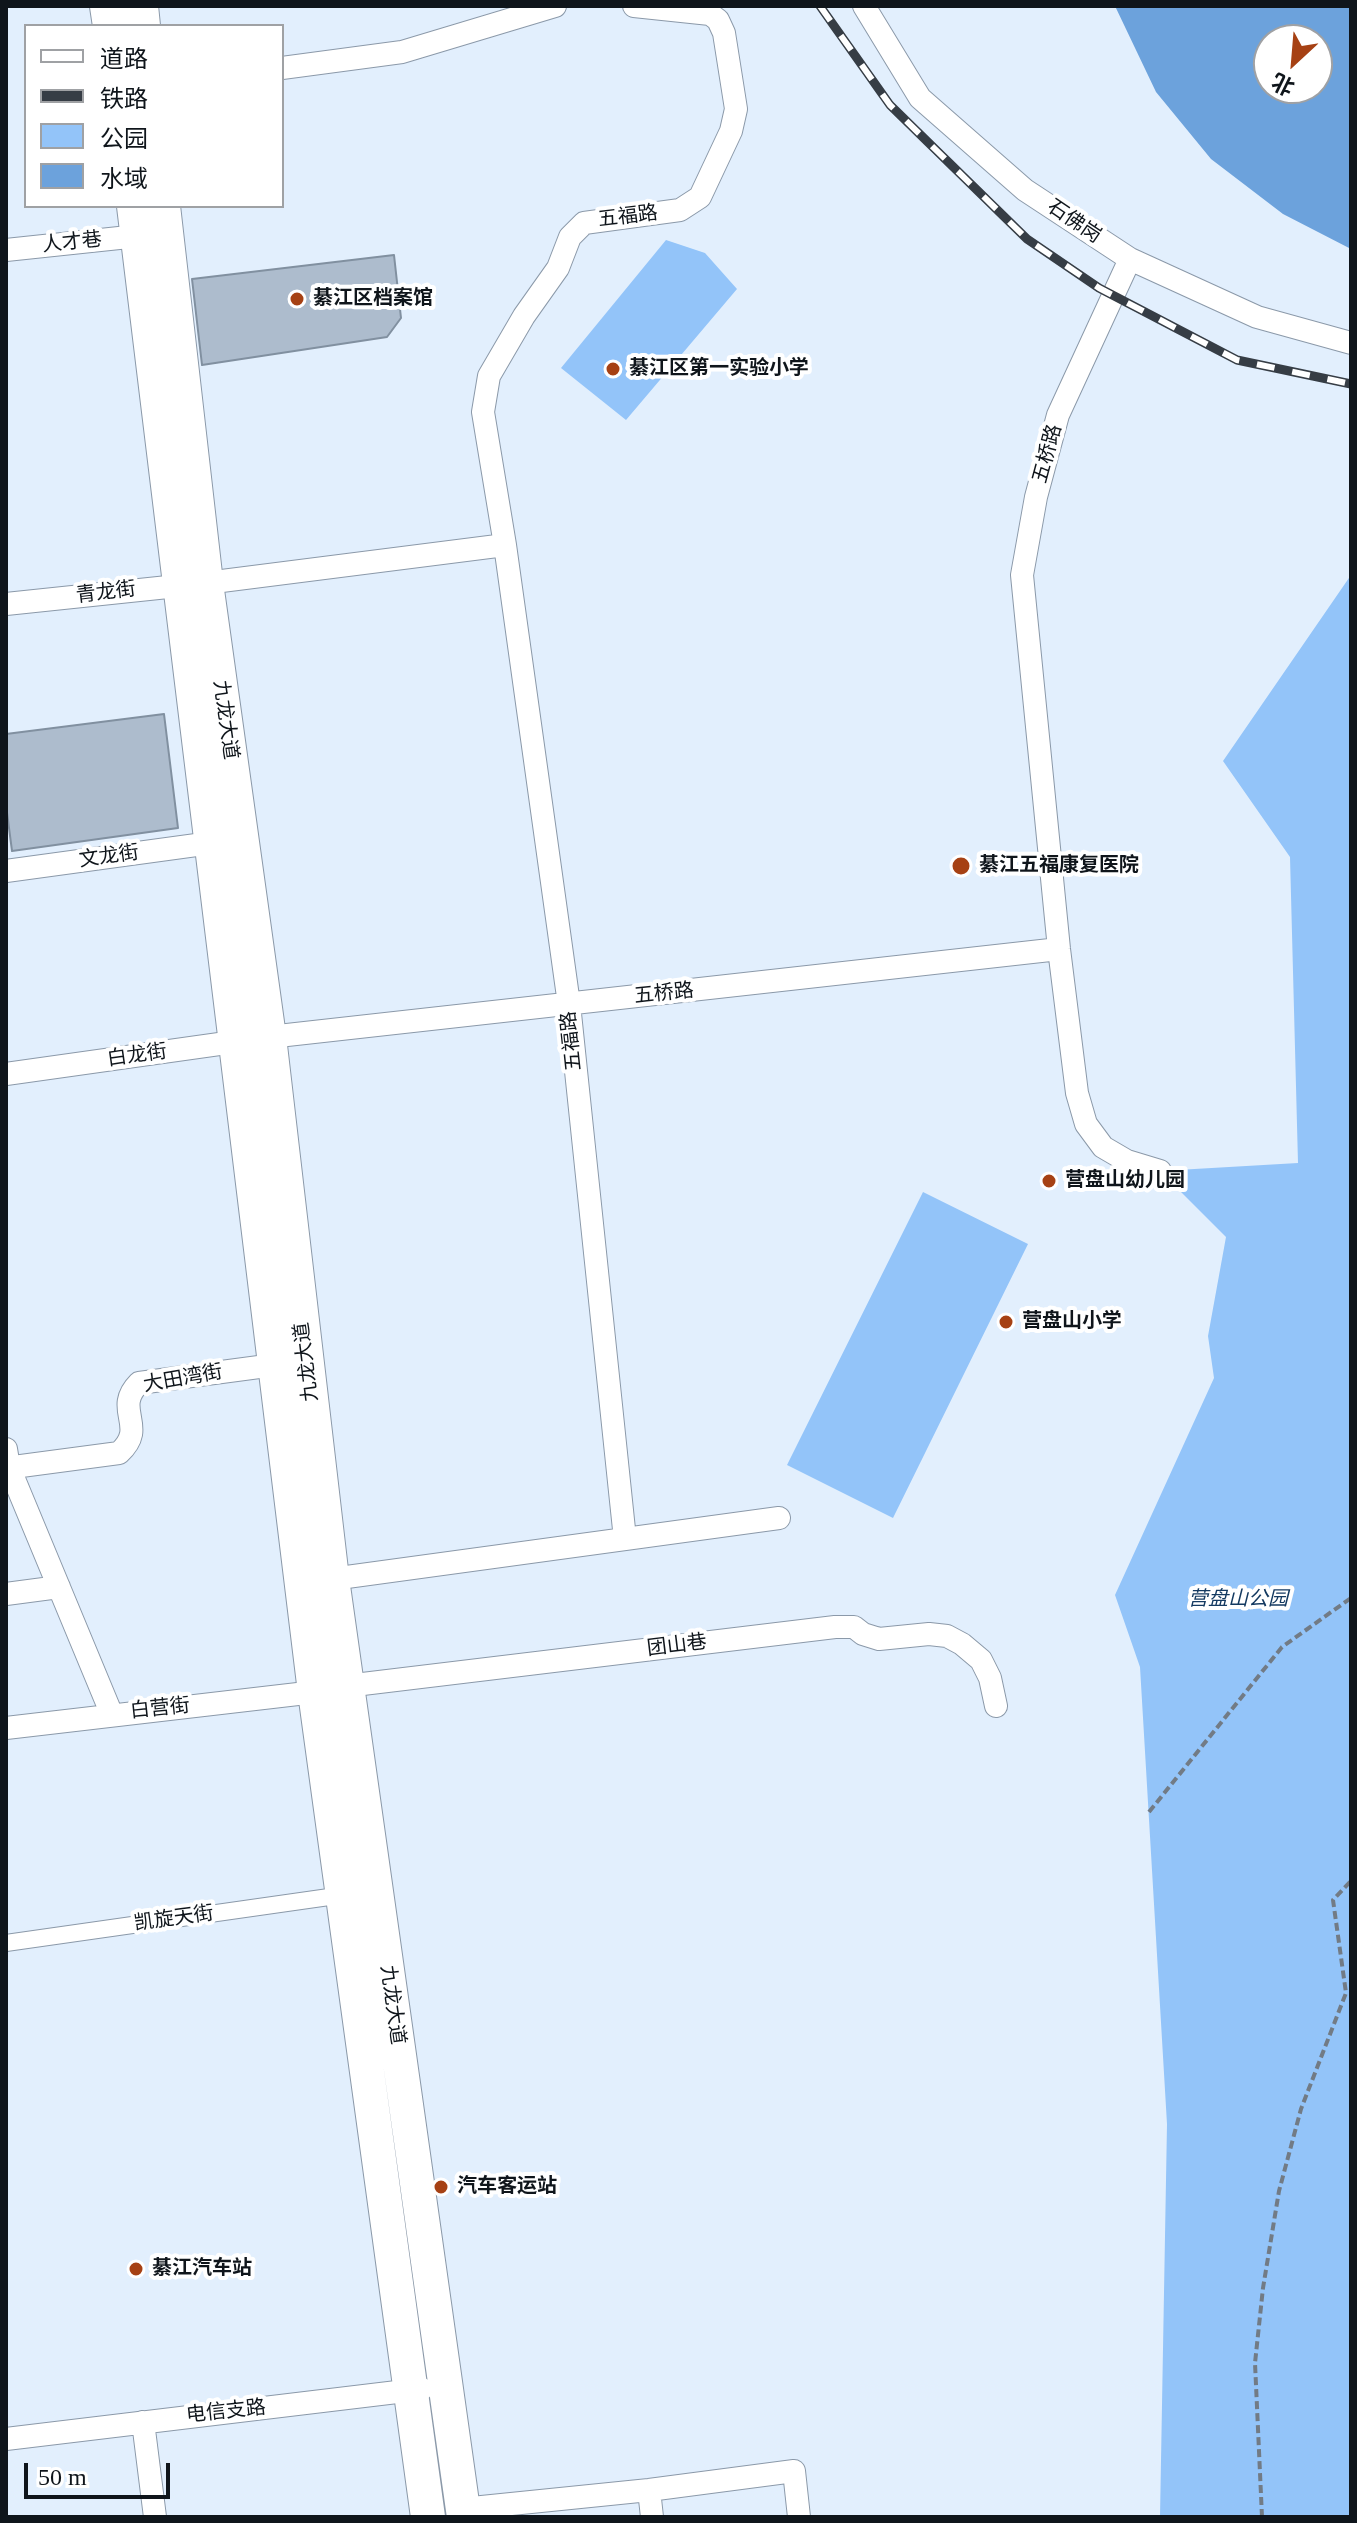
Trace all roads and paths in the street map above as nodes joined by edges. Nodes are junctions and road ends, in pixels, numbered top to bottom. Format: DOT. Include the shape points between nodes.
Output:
graph roads {
  1 [pos="555,6"];
  2 [pos="634,6"];
  3 [pos="864,6"];
  4 [pos="284,68"];
  5 [pos="163,208"];
  6 [pos="136,221"];
  7 [pos="6,250"];
  8 [pos="1130,259"];
  9 [pos="1351,343"];
  10 [pos="505,545"];
  11 [pos="193,584"];
  12 [pos="6,604"];
  13 [pos="211,843"];
  14 [pos="6,871"];
  15 [pos="1059,949"];
  16 [pos="569,1004"];
  17 [pos="252,1040"];
  18 [pos="6,1074"];
  19 [pos="1160,1171"];
  20 [pos="274,1365"];
  21 [pos="7,1461"];
  22 [pos="779,1518"];
  23 [pos="625,1539"];
  24 [pos="332,1579"];
  25 [pos="59,1587"];
  26 [pos="6,1594"];
  27 [pos="1351,1598"];
  28 [pos="331,1689"];
  29 [pos="996,1706"];
  30 [pos="112,1715"];
  31 [pos="6,1728"];
  32 [pos="1149,1812"];
  33 [pos="1351,1881"];
  34 [pos="343,1895"];
  35 [pos="6,1943"];
  36 [pos="446,2385"];
  37 [pos="410,2391"];
  38 [pos="143,2422"];
  39 [pos="6,2439"];
  40 [pos="649,2490"];
  41 [pos="463,2513"];
  42 [pos="155,2517"];
  43 [pos="428,2517"];
  44 [pos="652,2517"];
  45 [pos="799,2517"];
  46 [pos="1262,2517"];
  1 -- 4 [label="street" via="402,52"];
  2 -- 10 [label="street, 五福路" via="710,14 718,20 736,109 731,131 700,197 680,210 584,223 570,237 558,268 489,376 483,412"];
  3 -- 8 [label="street, 石佛岗" via="920,98 1025,190"];
  5 -- 11 [label="main road, 九龙大道"];
  6 -- 7 [label="street, 人才巷"];
  6 -- 11 [label="main road, 九龙大道"];
  8 -- 9 [label="street, 石佛岗" via="1257,317"];
  8 -- 15 [label="street, 五桥路" via="1058,415 1022,575"];
  10 -- 11 [label="street"];
  10 -- 16 [label="street, 五福路"];
  11 -- 12 [label="street, 青龙街"];
  11 -- 13 [label="main road, 九龙大道"];
  11 -- 17 [label="main road, 九龙大道"];
  13 -- 14 [label="street, 文龙街"];
  13 -- 17 [label="main road, 九龙大道"];
  15 -- 16 [label="street, 五桥路"];
  15 -- 19 [label="street, 五桥路" via="1077,1093 1086,1124 1103,1147"];
  16 -- 17 [label="street, 五桥路"];
  16 -- 23 [label="street, 五福路"];
  17 -- 18 [label="street, 白龙街"];
  17 -- 20 [label="main road, 九龙大道"];
  17 -- 24 [label="main road, 九龙大道"];
  20 -- 21 [label="street, 大田湾街" via="139,1383 128,1402 133,1434 119,1453"];
  20 -- 28 [label="main road, 九龙大道"];
  21 -- 25 [label="street"];
  22 -- 23 [label="street"];
  23 -- 24 [label="street"];
  24 -- 28 [label="main road, 九龙大道"];
  25 -- 26 [label="street"];
  25 -- 30 [label="street"];
  27 -- 32 [label="path" via="1282,1647"];
  28 -- 29 [label="street, 团山巷" via="854,1627 879,1639 929,1634 962,1644 981,1660"];
  28 -- 30 [label="street, 白营街"];
  28 -- 34 [label="main road, 九龙大道"];
  28 -- 36 [label="main road, 九龙大道"];
  30 -- 31 [label="street, 白营街"];
  33 -- 46 [label="path" via="1333,1900 1346,1993 1301,2109 1279,2191 1263,2288 1255,2363"];
  34 -- 35 [label="street, 凯旋天街"];
  34 -- 37 [label="main road, 九龙大道"];
  36 -- 37 [label="street, 电信支路"];
  36 -- 41 [label="main road, 九龙大道"];
  37 -- 38 [label="street, 电信支路"];
  37 -- 43 [label="main road, 九龙大道"];
  38 -- 39 [label="street, 电信支路"];
  38 -- 42 [label="street"];
  40 -- 41 [label="street"];
  40 -- 44 [label="street"];
  40 -- 45 [label="street" via="794,2471"];
}
